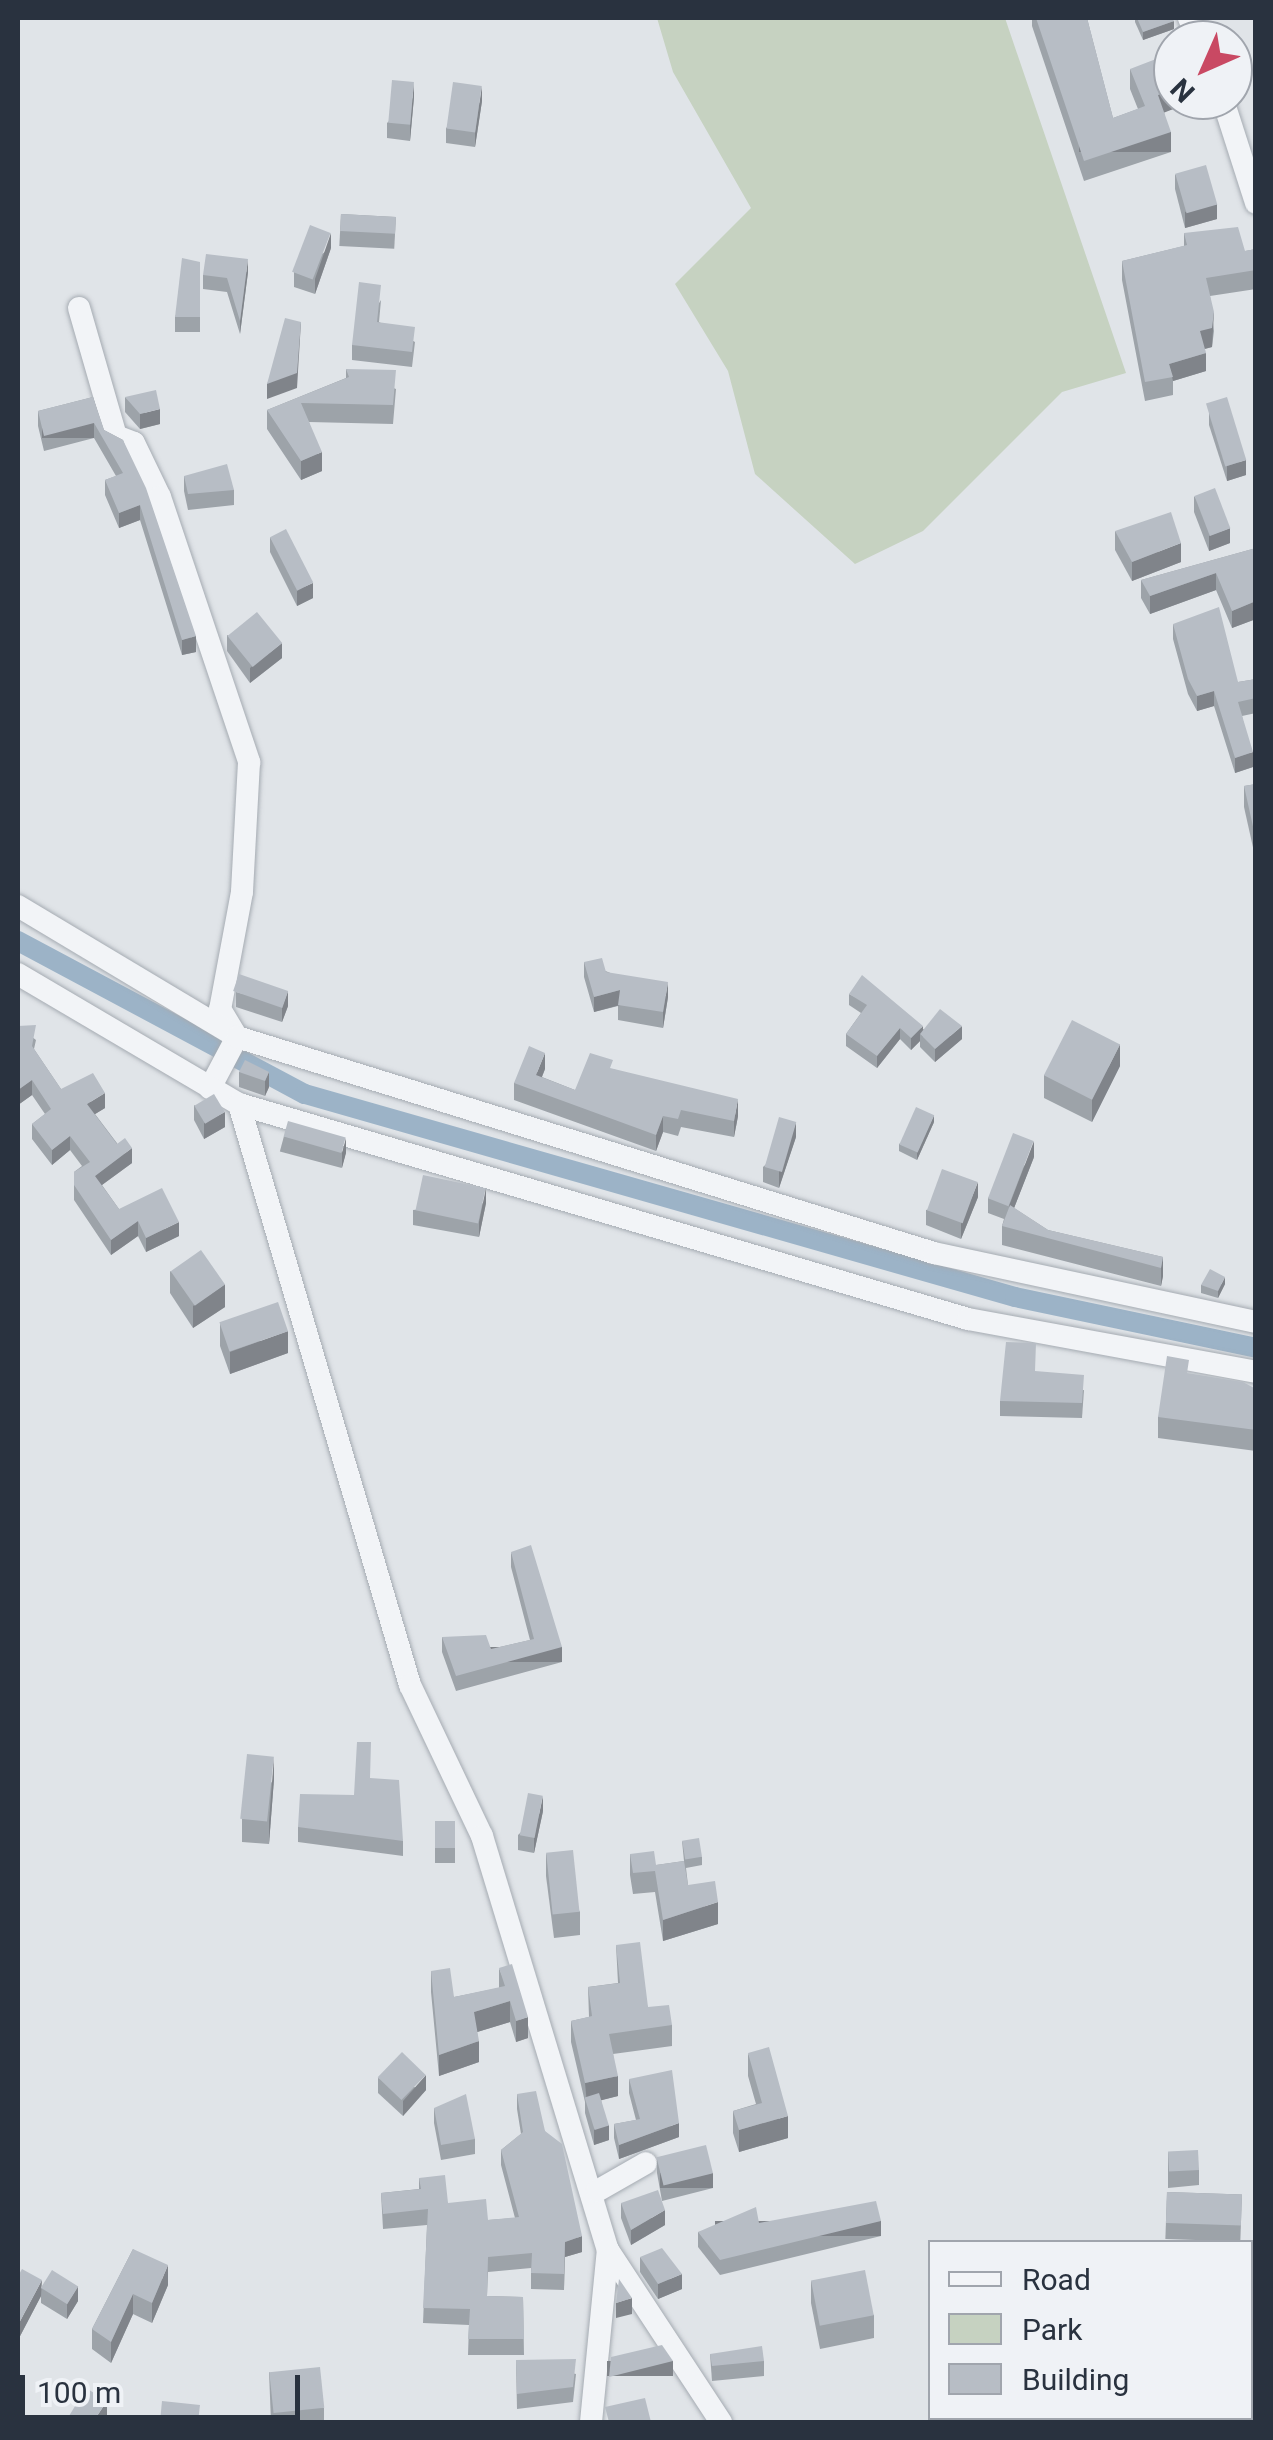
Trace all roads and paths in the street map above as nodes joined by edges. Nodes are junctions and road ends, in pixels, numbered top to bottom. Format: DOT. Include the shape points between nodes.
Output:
graph roads {
  1 [pos="1235,120"];
  2 [pos="1249,142"];
  3 [pos="1256,202"];
  4 [pos="79,308"];
  5 [pos="18,906"];
  6 [pos="18,974"];
  7 [pos="237,1037"];
  8 [pos="210,1088"];
  9 [pos="238,1104"];
  10 [pos="1256,1322"];
  11 [pos="1256,1372"];
  12 [pos="646,2163"];
  13 [pos="597,2191"];
  14 [pos="608,2250"];
  15 [pos="591,2422"];
  16 [pos="721,2422"];
  1 -- 2 [label="street"];
  2 -- 3 [label="street"];
  4 -- 7 [label="street" via="116,436 134,443 160,498 248,762 242,892 220,1009"];
  5 -- 7 [label="street"];
  6 -- 8 [label="street"];
  7 -- 8 [label="street"];
  7 -- 10 [label="street" via="934,1253"];
  8 -- 9 [label="street"];
  9 -- 11 [label="street" via="968,1319"];
  9 -- 13 [label="street" via="410,1685 482,1836"];
  12 -- 13 [label="street"];
  13 -- 14 [label="street"];
  14 -- 15 [label="street"];
  14 -- 16 [label="street"];
}
